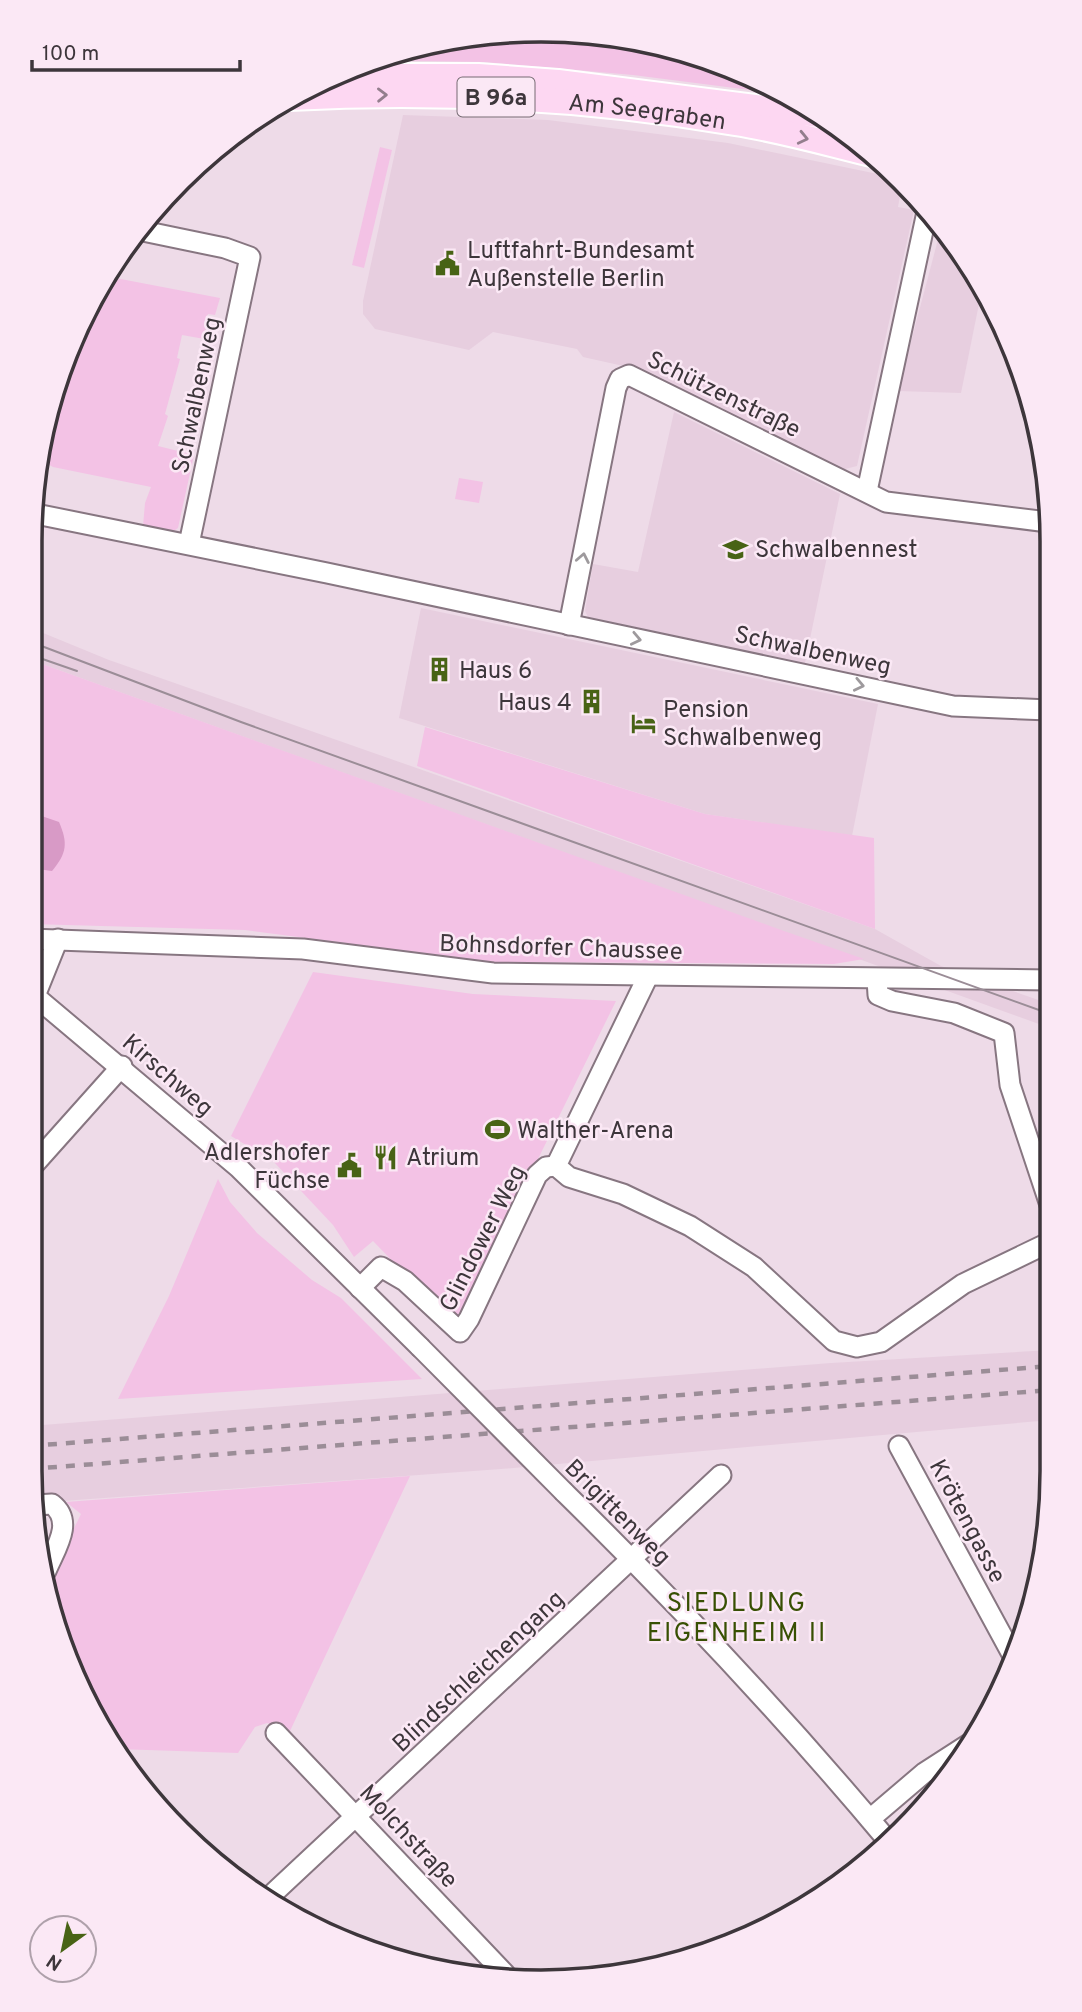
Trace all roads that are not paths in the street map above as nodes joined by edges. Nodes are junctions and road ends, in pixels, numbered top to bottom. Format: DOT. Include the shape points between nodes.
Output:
graph roads {
  1 [pos="360,76"];
  2 [pos="311,98"];
  3 [pos="796,112"];
  4 [pos="850,149"];
  5 [pos="925,222"];
  6 [pos="149,232"];
  7 [pos="866,491"];
  8 [pos="43,515"];
  9 [pos="1039,521"];
  10 [pos="189,544"];
  11 [pos="569,625"];
  12 [pos="1040,710"];
  13 [pos="42,939"];
  14 [pos="58,939"];
  15 [pos="42,974"];
  16 [pos="648,976"];
  17 [pos="877,979"];
  18 [pos="1040,980"];
  19 [pos="42,1001"];
  20 [pos="122,1066"];
  21 [pos="42,1155"];
  22 [pos="556,1166"];
  23 [pos="1040,1176"];
  24 [pos="1040,1247"];
  25 [pos="360,1288"];
  26 [pos="420,1347"];
  27 [pos="899,1446"];
  28 [pos="721,1475"];
  29 [pos="43,1505"];
  30 [pos="50,1560"];
  31 [pos="633,1560"];
  32 [pos="1008,1647"];
  33 [pos="276,1733"];
  34 [pos="950,1757"];
  35 [pos="358,1817"];
  36 [pos="870,1819"];
  37 [pos="883,1834"];
  38 [pos="274,1892"];
  39 [pos="500,1968"];
  1 -- 3 [label="main road, Am Seegraben / B 96a" via="478,76 558,82"];
  2 -- 4 [label="main road, Am Seegraben / B 96a, one-way" via="391,94 495,97 619,107 736,123"];
  5 -- 7 [label="street"];
  6 -- 10 [label="street, Schwalbenweg" via="250,257"];
  7 -- 9 [label="street, Schützenstraße" via="909,507"];
  11 -- 7 [label="street, Schützenstraße, one-way" via="620,379 629,375"];
  8 -- 10 [label="street, Schwalbenweg"];
  10 -- 11 [label="street, Schwalbenweg"];
  11 -- 12 [label="street, Schwalbenweg, one-way" via="953,706"];
  13 -- 14 [label="street, Bohnsdorfer Chaussee"];
  14 -- 15 [label="street"];
  14 -- 16 [label="street, Bohnsdorfer Chaussee" via="303,949 493,973"];
  16 -- 17 [label="street, Bohnsdorfer Chaussee"];
  16 -- 22 [label="street, Glindower Weg"];
  17 -- 18 [label="street, Bohnsdorfer Chaussee"];
  17 -- 23 [label="street" via="878,995 892,1001 954,1013 1004,1033 1010,1084"];
  19 -- 20 [label="street, Kirschweg"];
  20 -- 21 [label="street"];
  20 -- 25 [label="street, Kirschweg" via="239,1168"];
  22 -- 24 [label="street, Glindower Weg" via="569,1177 622,1194 690,1226 754,1268 834,1341 857,1347 881,1342 963,1284"];
  22 -- 25 [label="street, Glindower Weg" via="537,1175 460,1332 405,1281 381,1267"];
  25 -- 26 [label="street, Kirschweg"];
  26 -- 31 [label="street, Brigittenweg, bridge"];
  27 -- 32 [label="street, Krötengasse"];
  28 -- 31 [label="street, Blindschleichengang"];
  29 -- 30 [label="street" via="52,1504 61,1511 64,1527"];
  31 -- 35 [label="street, Blindschleichengang"];
  31 -- 36 [label="street, Brigittenweg"];
  33 -- 35 [label="street, Molchstraße"];
  34 -- 36 [label="street"];
  35 -- 38 [label="street, Blindschleichengang"];
  35 -- 39 [label="street, Molchstraße"];
  36 -- 37 [label="street, Brigittenweg"];
}
